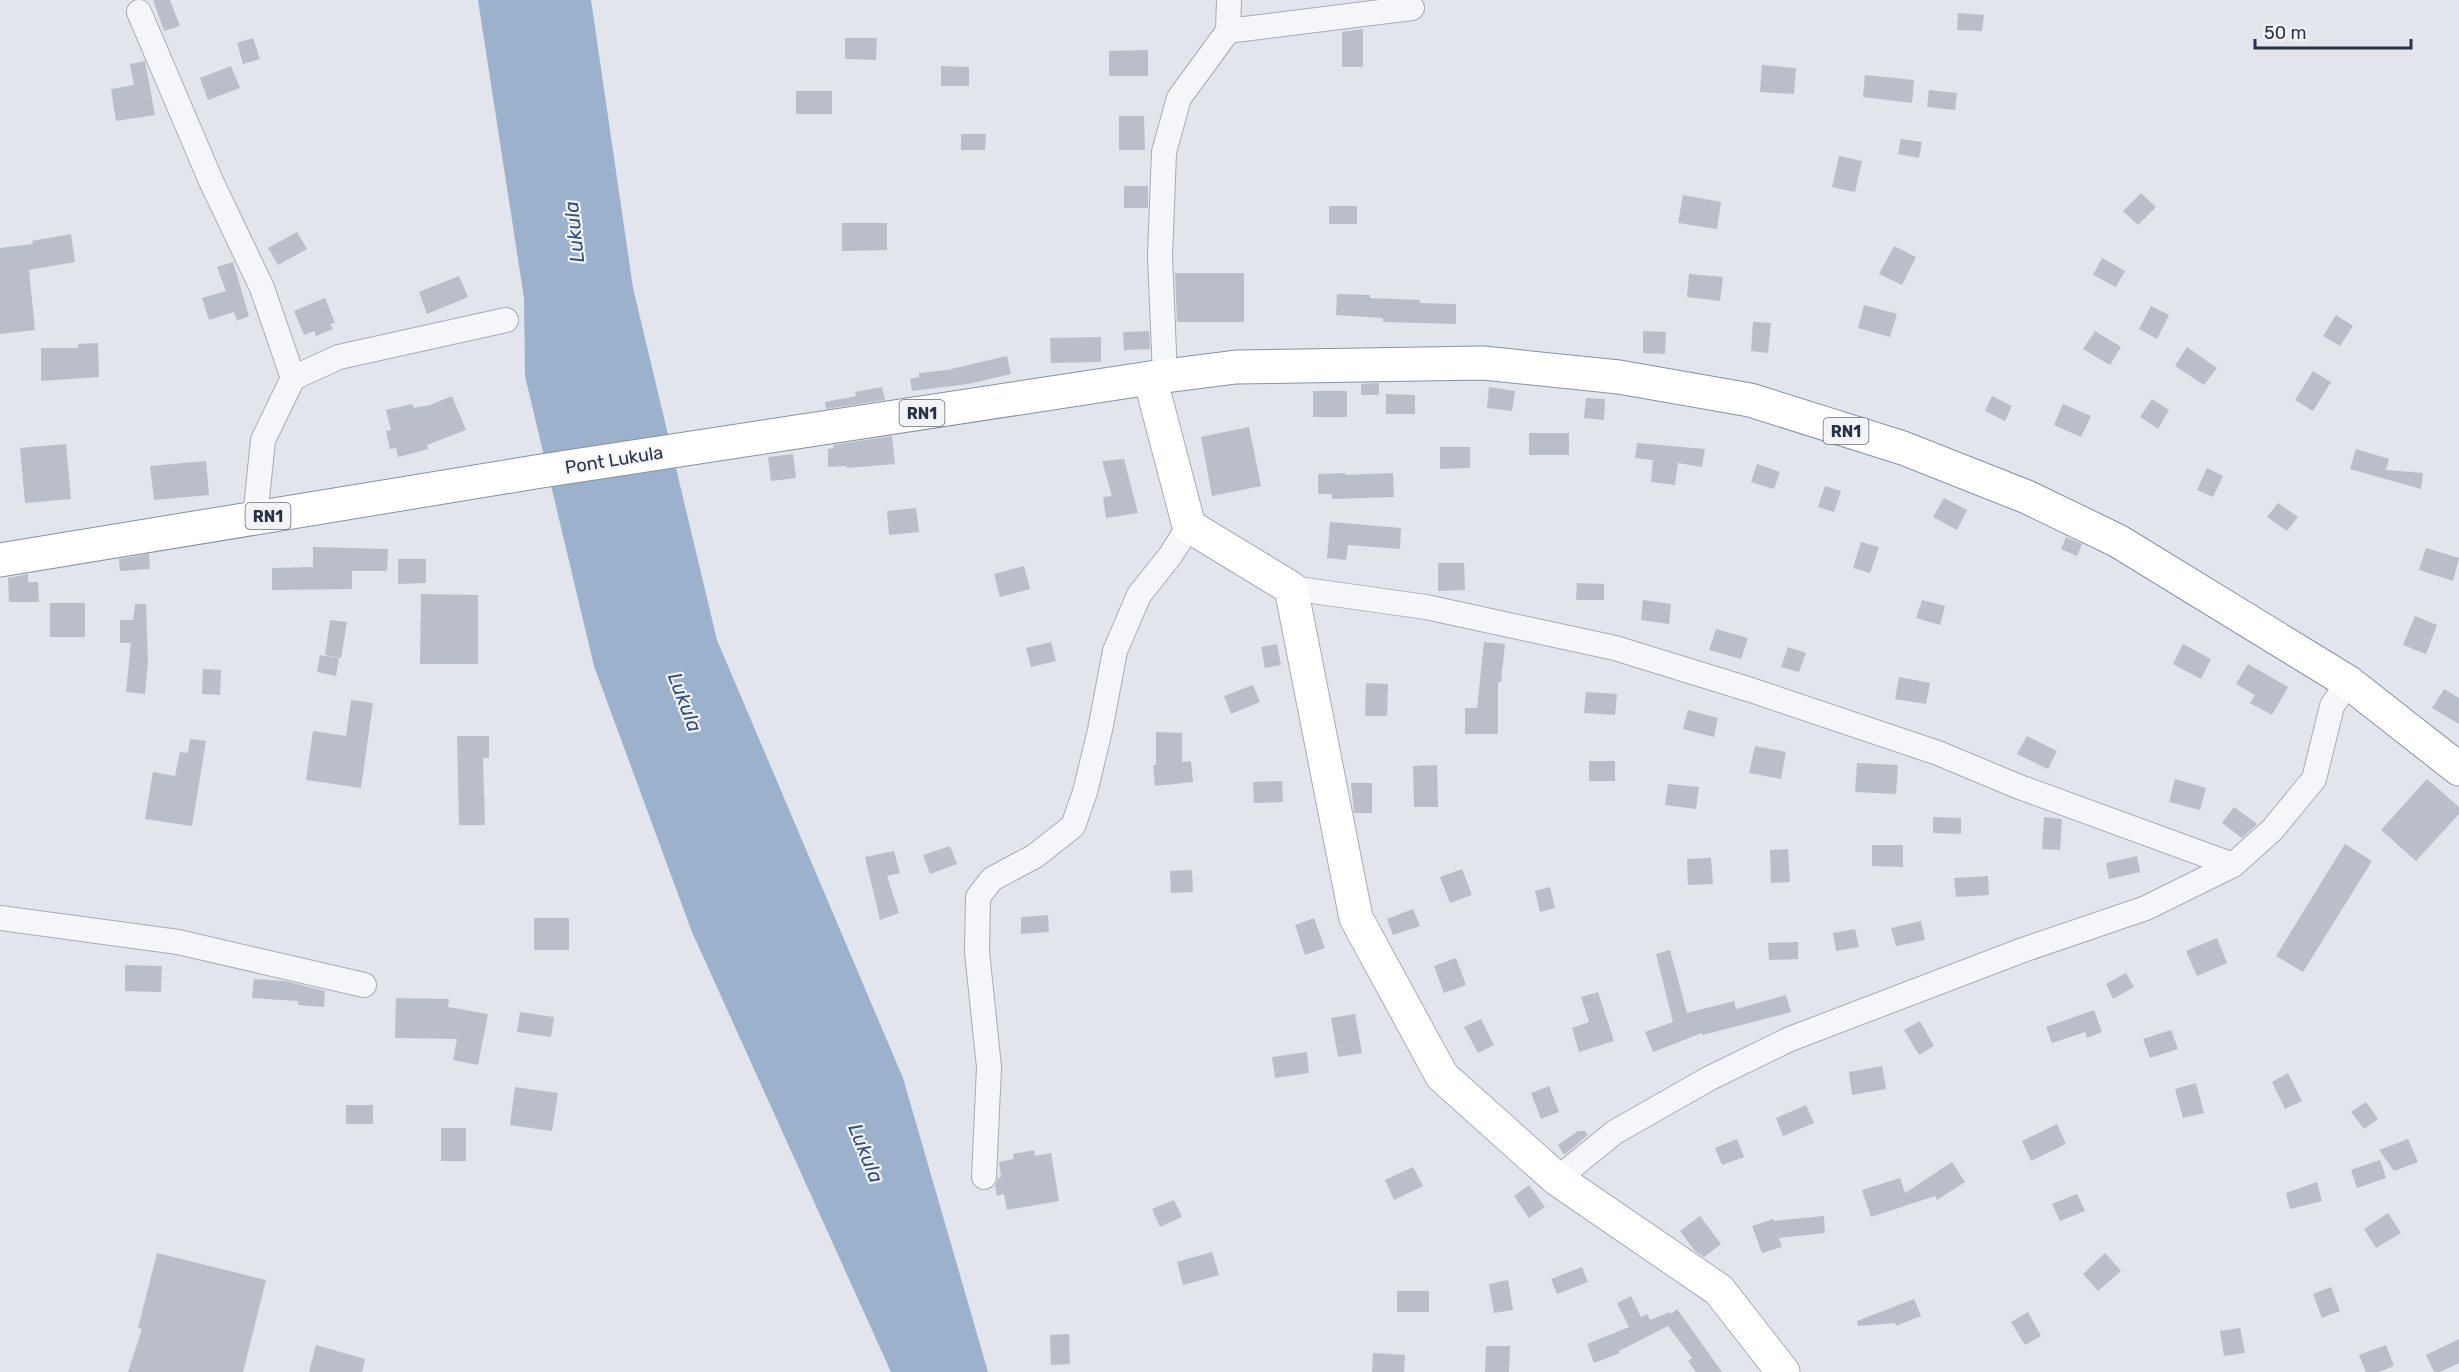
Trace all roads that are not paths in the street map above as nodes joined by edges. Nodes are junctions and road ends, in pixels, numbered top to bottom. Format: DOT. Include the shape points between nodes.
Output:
graph roads {
  1 [pos="1229,0"];
  2 [pos="1412,8"];
  3 [pos="139,12"];
  4 [pos="1228,31"];
  5 [pos="506,320"];
  6 [pos="1157,377"];
  7 [pos="293,378"];
  8 [pos="255,518"];
  9 [pos="1189,526"];
  10 [pos="0,560"];
  11 [pos="1291,588"];
  12 [pos="2348,682"];
  13 [pos="2459,769"];
  14 [pos="2234,865"];
  15 [pos="0,918"];
  16 [pos="364,985"];
  17 [pos="984,1177"];
  18 [pos="1557,1179"];
  19 [pos="1783,1372"];
  1 -- 4 [label="street"];
  2 -- 4 [label="street"];
  3 -- 7 [label="street" via="211,181 262,288"];
  4 -- 6 [label="street" via="1179,98 1164,152"];
  5 -- 7 [label="street" via="339,357"];
  6 -- 8 [label="main road, Pont Lukula / RN1"];
  6 -- 9 [label="main road"];
  6 -- 12 [label="main road, RN1" via="1236,367 1483,363 1619,377 1750,400 1903,448 2037,502 2118,541"];
  7 -- 8 [label="street" via="263,440"];
  8 -- 10 [label="main road, RN1"];
  9 -- 11 [label="main road"];
  9 -- 17 [label="street" via="1139,594 1116,651 1100,730 1073,826 1035,856 992,879 978,897 977,952 989,1067"];
  11 -- 14 [label="street" via="1426,607 1615,648 1938,753"];
  11 -- 18 [label="main road" via="1356,918 1442,1077"];
  12 -- 13 [label="main road, RN1"];
  12 -- 14 [label="street" via="2332,706 2314,779 2272,830"];
  14 -- 18 [label="street" via="2146,909 2023,950 1790,1039 1710,1078 1615,1132"];
  15 -- 16 [label="street" via="178,942"];
  18 -- 19 [label="main road" via="1719,1290"];
}
